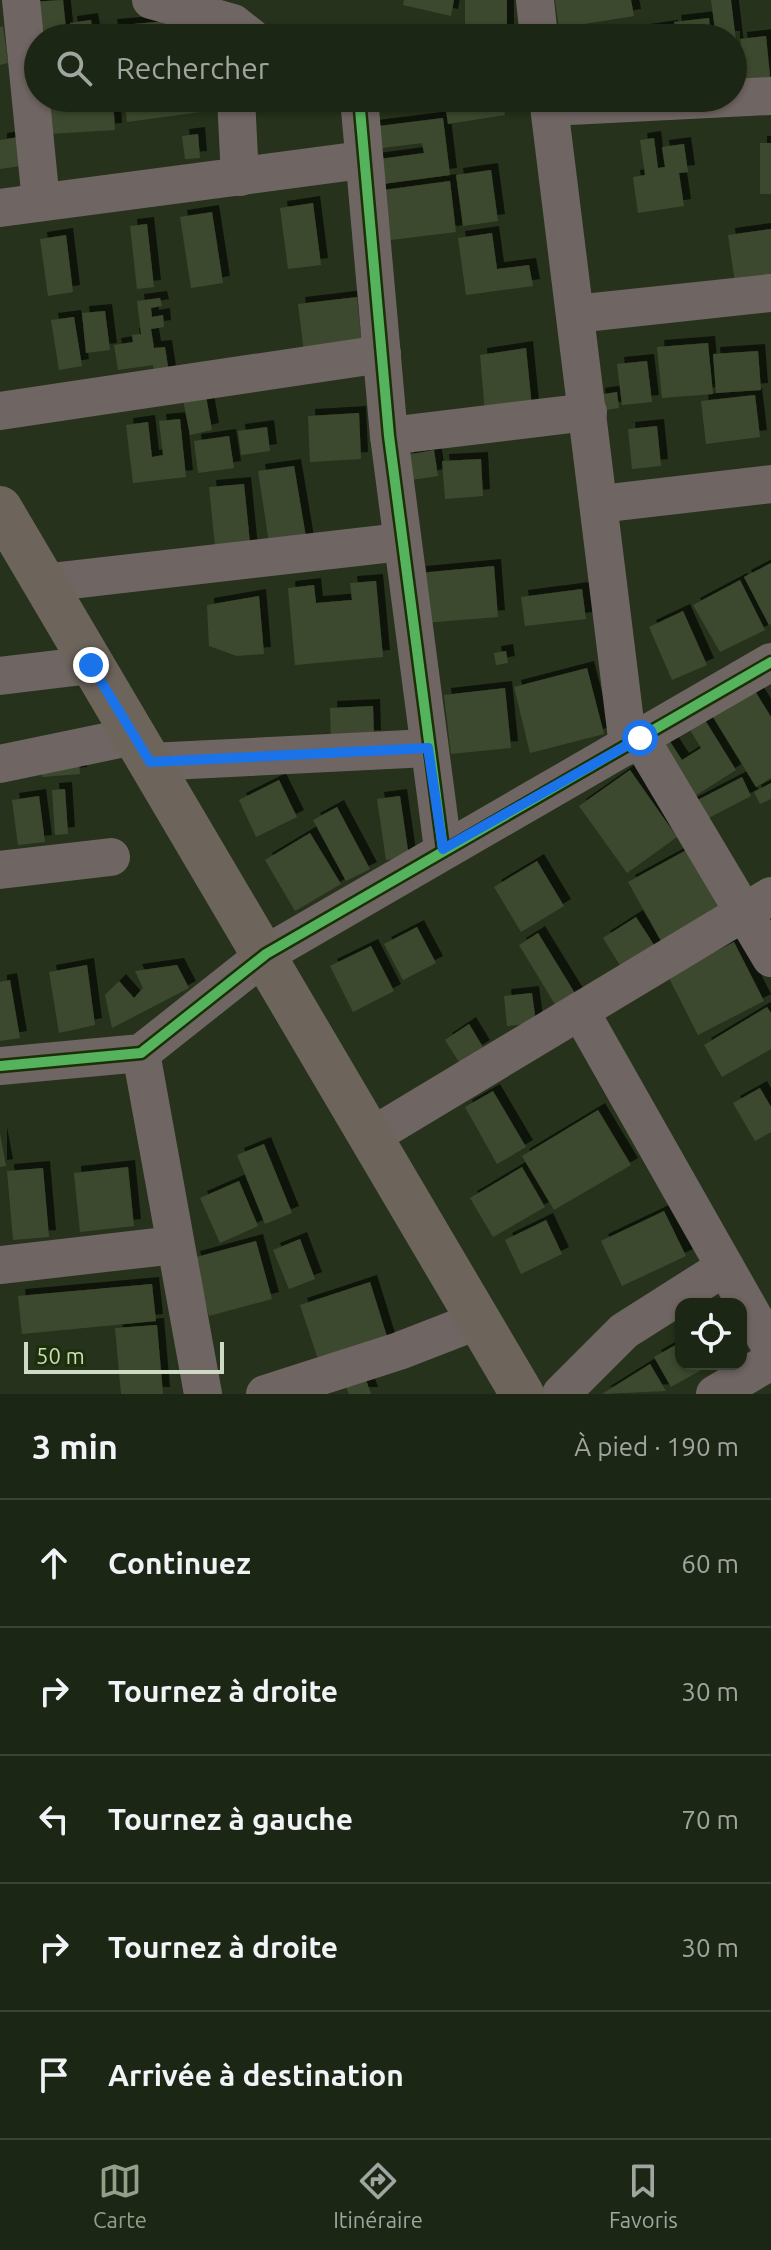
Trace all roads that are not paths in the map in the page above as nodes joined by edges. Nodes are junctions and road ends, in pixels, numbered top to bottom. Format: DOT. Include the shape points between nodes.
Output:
graph roads {
  1 [pos="21,0"];
  2 [pos="151,0"];
  3 [pos="535,0"];
  4 [pos="215,24"];
  5 [pos="538,24"];
  6 [pos="24,30"];
  7 [pos="771,96"];
  8 [pos="747,97"];
  9 [pos="32,112"];
  10 [pos="237,112"];
  11 [pos="360,112"];
  12 [pos="550,112"];
  13 [pos="362,160"];
  14 [pos="240,177"];
  15 [pos="41,202"];
  16 [pos="0,208"];
  17 [pos="771,293"];
  18 [pos="575,314"];
  19 [pos="382,354"];
  20 [pos="0,411"];
  21 [pos="588,412"];
  22 [pos="389,436"];
  23 [pos="771,484"];
  24 [pos="600,504"];
  25 [pos="0,508"];
  26 [pos="401,542"];
  27 [pos="44,583"];
  28 [pos="771,662"];
  29 [pos="91,665"];
  30 [pos="0,676"];
  31 [pos="634,742"];
  32 [pos="428,748"];
  33 [pos="142,749"];
  34 [pos="0,764"];
  35 [pos="443,849"];
  36 [pos="111,857"];
  37 [pos="0,870"];
  38 [pos="757,903"];
  39 [pos="266,954"];
  40 [pos="771,958"];
  41 [pos="580,1011"];
  42 [pos="141,1053"];
  43 [pos="0,1066"];
  44 [pos="372,1136"];
  45 [pos="175,1245"];
  46 [pos="0,1265"];
  47 [pos="725,1267"];
  48 [pos="479,1320"];
  49 [pos="771,1348"];
  50 [pos="771,1361"];
  51 [pos="203,1394"];
  52 [pos="265,1394"];
  53 [pos="522,1394"];
  54 [pos="561,1394"];
  55 [pos="715,1394"];
  1 -- 6 [label="street"];
  2 -- 4 [label="street"];
  3 -- 5 [label="street"];
  7 -- 8 [label="street"];
  9 -- 15 [label="street"];
  10 -- 14 [label="street"];
  11 -- 13 [label="street"];
  12 -- 18 [label="street"];
  13 -- 14 [label="street"];
  13 -- 19 [label="street"];
  14 -- 15 [label="street"];
  15 -- 16 [label="street"];
  17 -- 18 [label="street"];
  18 -- 21 [label="street"];
  19 -- 20 [label="street"];
  19 -- 22 [label="street"];
  21 -- 22 [label="street"];
  21 -- 24 [label="street"];
  22 -- 26 [label="street"];
  23 -- 24 [label="street"];
  24 -- 31 [label="street"];
  25 -- 27 [label="main road"];
  26 -- 27 [label="street"];
  26 -- 32 [label="street"];
  27 -- 29 [label="main road"];
  28 -- 31 [label="street"];
  29 -- 30 [label="street"];
  29 -- 33 [label="main road"];
  31 -- 35 [label="street"];
  31 -- 38 [label="street"];
  32 -- 33 [label="street"];
  32 -- 35 [label="street"];
  33 -- 34 [label="street"];
  33 -- 39 [label="main road"];
  35 -- 39 [label="street"];
  36 -- 37 [label="street"];
  38 -- 40 [label="street"];
  38 -- 41 [label="street"];
  39 -- 42 [label="street"];
  39 -- 44 [label="main road"];
  41 -- 44 [label="street"];
  41 -- 47 [label="street"];
  42 -- 43 [label="street"];
  42 -- 45 [label="street"];
  44 -- 48 [label="main road"];
  45 -- 46 [label="street"];
  45 -- 51 [label="street"];
  47 -- 49 [label="street"];
  47 -- 54 [label="street" via="624,1331"];
  48 -- 52 [label="street"];
  48 -- 53 [label="main road"];
  50 -- 55 [label="street"];
}
